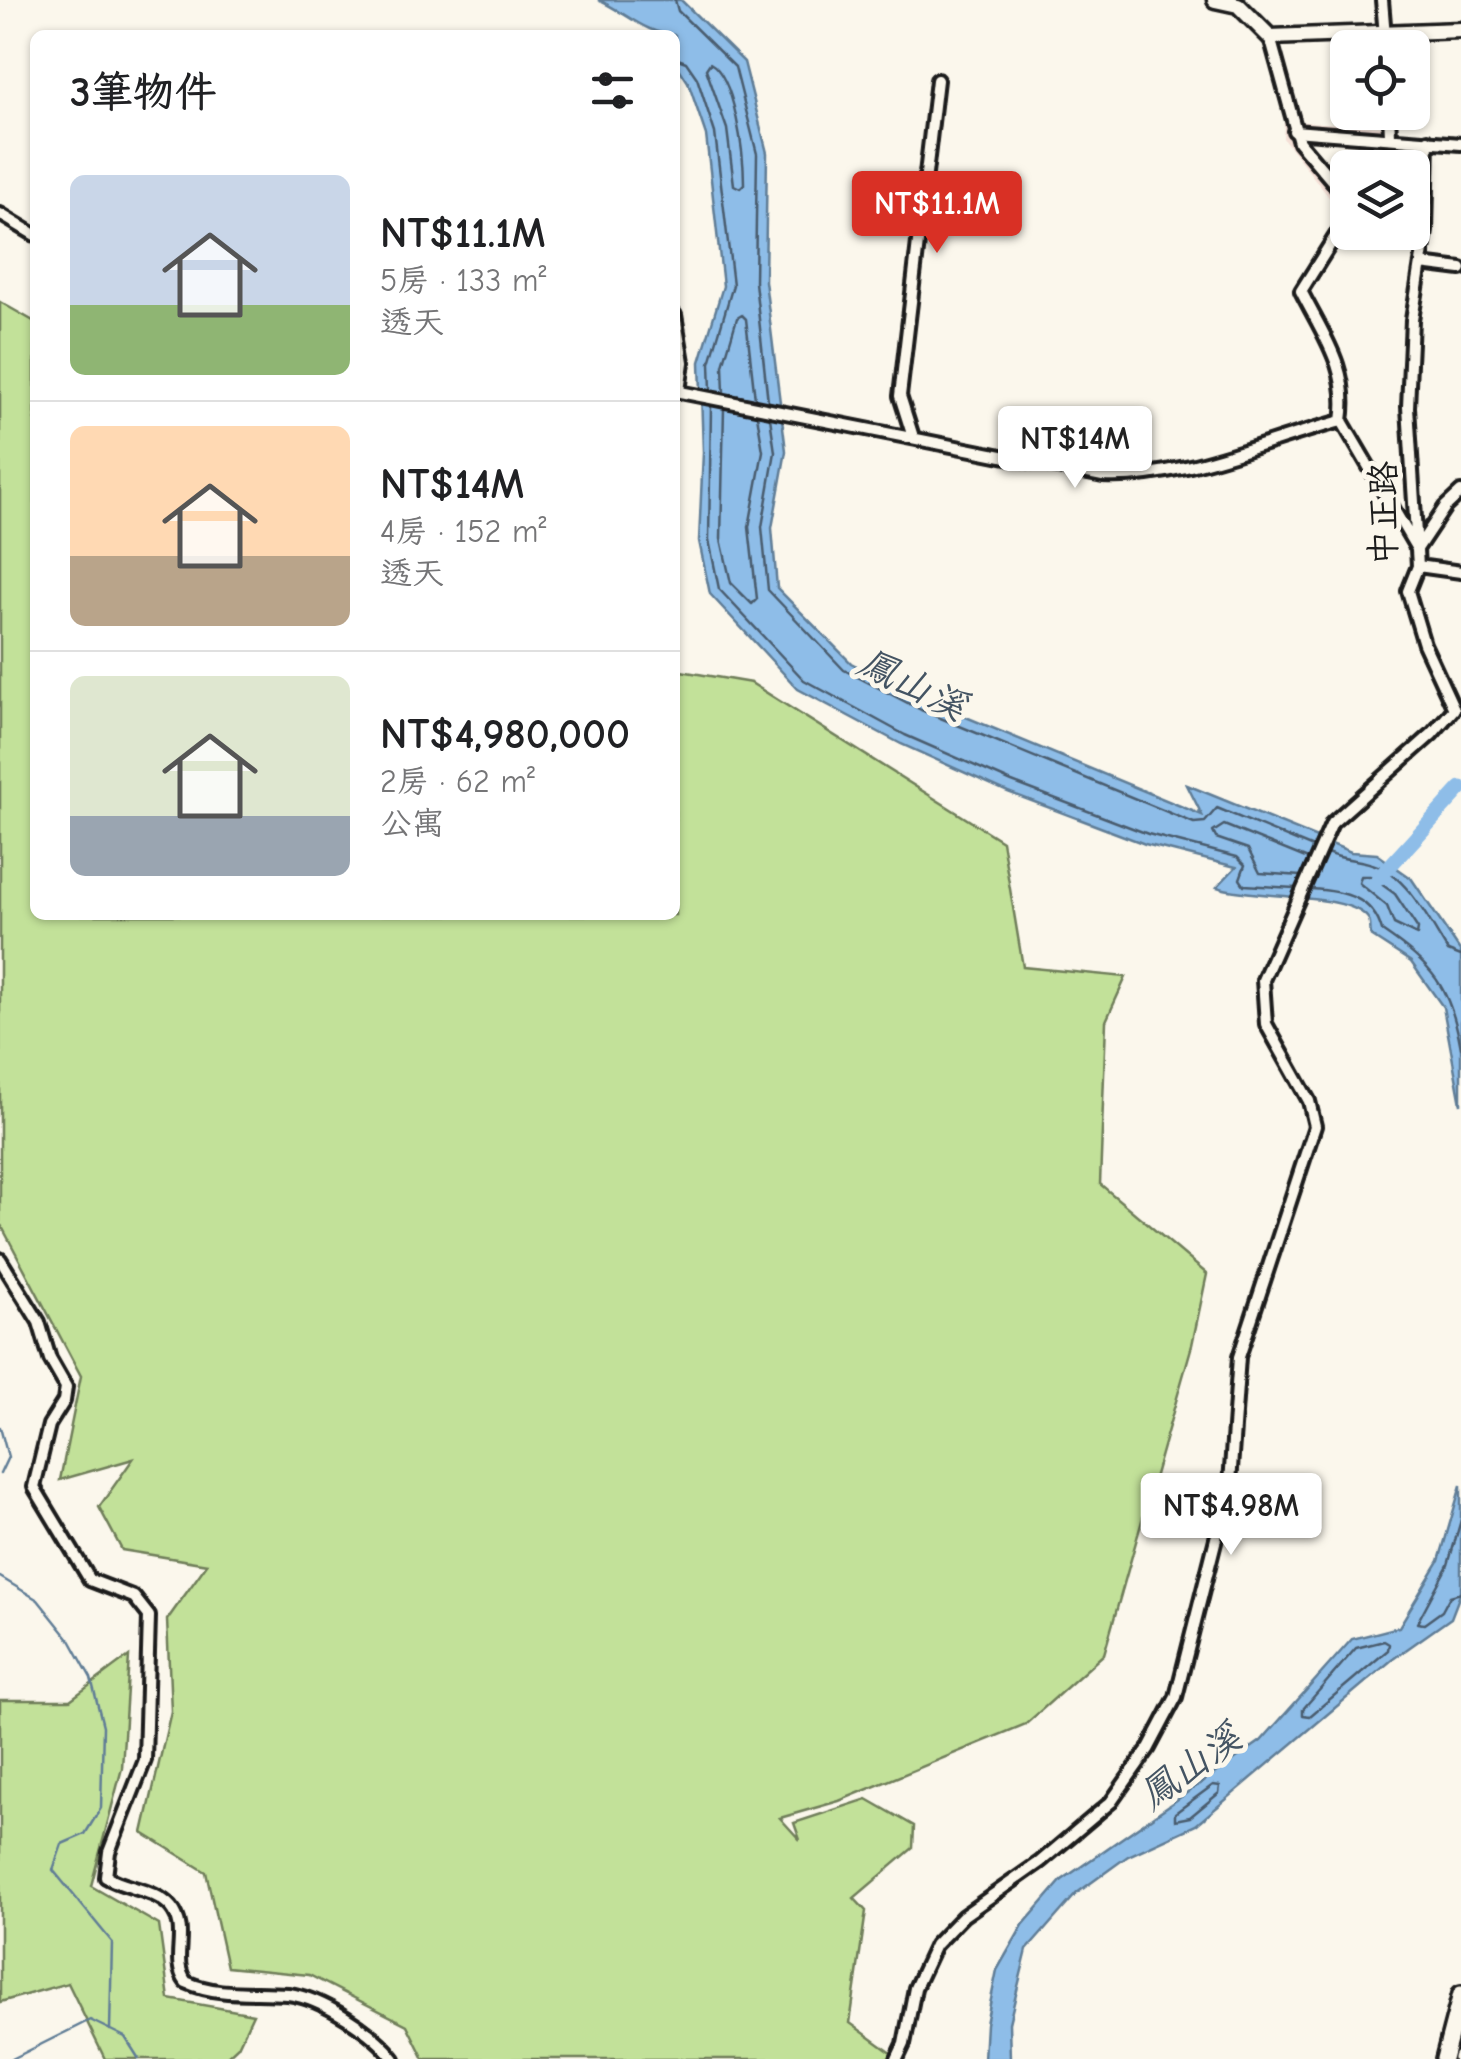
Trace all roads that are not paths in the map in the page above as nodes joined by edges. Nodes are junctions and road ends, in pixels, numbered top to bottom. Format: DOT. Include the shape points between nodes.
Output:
graph roads {
  1 [pos="1215,0"];
  2 [pos="1382,0"];
  3 [pos="1238,2"];
  4 [pos="1385,30"];
  5 [pos="1461,30"];
  6 [pos="1430,35"];
  7 [pos="1270,38"];
  8 [pos="1330,40"];
  9 [pos="937,80"];
  10 [pos="1390,130"];
  11 [pos="1294,131"];
  12 [pos="1390,136"];
  13 [pos="1428,140"];
  14 [pos="1461,144"];
  15 [pos="1428,150"];
  16 [pos="1330,181"];
  17 [pos="0,214"];
  18 [pos="30,232"];
  19 [pos="1330,246"];
  20 [pos="1423,250"];
  21 [pos="1421,264"];
  22 [pos="1461,269"];
  23 [pos="680,349"];
  24 [pos="680,374"];
  25 [pos="680,391"];
  26 [pos="1342,422"];
  27 [pos="913,437"];
  28 [pos="1461,492"];
  29 [pos="1417,549"];
  30 [pos="1418,566"];
  31 [pos="1461,572"];
  32 [pos="0,1259"];
  33 [pos="1461,1994"];
  34 [pos="394,2059"];
  35 [pos="897,2059"];
  36 [pos="1444,2059"];
  1 -- 3 [label="street"];
  2 -- 4 [label="street"];
  3 -- 7 [label="street"];
  5 -- 6 [label="street"];
  7 -- 8 [label="street"];
  7 -- 11 [label="street"];
  9 -- 27 [label="street" via="900,396"];
  10 -- 12 [label="street"];
  11 -- 12 [label="street"];
  11 -- 16 [label="street"];
  12 -- 13 [label="street"];
  13 -- 14 [label="street"];
  13 -- 15 [label="street, 中正路"];
  17 -- 18 [label="street"];
  19 -- 26 [label="street" via="1301,290 1340,366"];
  20 -- 21 [label="street, 中正路"];
  21 -- 22 [label="street"];
  21 -- 29 [label="street, 中正路" via="1408,407"];
  23 -- 24 [label="street"];
  25 -- 27 [label="street"];
  26 -- 27 [label="street" via="1129,477"];
  26 -- 29 [label="street"];
  28 -- 29 [label="street"];
  29 -- 30 [label="street, 中正路"];
  30 -- 31 [label="street"];
  30 -- 35 [label="street, 中正路" via="1408,590 1454,708 1332,823 1263,980 1266,1024 1309,1101 1314,1134 1239,1357 1230,1482 1176,1696 1111,1802 935,1945 915,1988"];
  32 -- 34 [label="street" via="39,1322 66,1387 34,1488 90,1580 134,1597 150,1616 145,1760 109,1852 106,1877 170,1906 180,1926 177,1966 186,1982 222,1992 302,1997 368,2030"];
  33 -- 36 [label="main road"];
}
